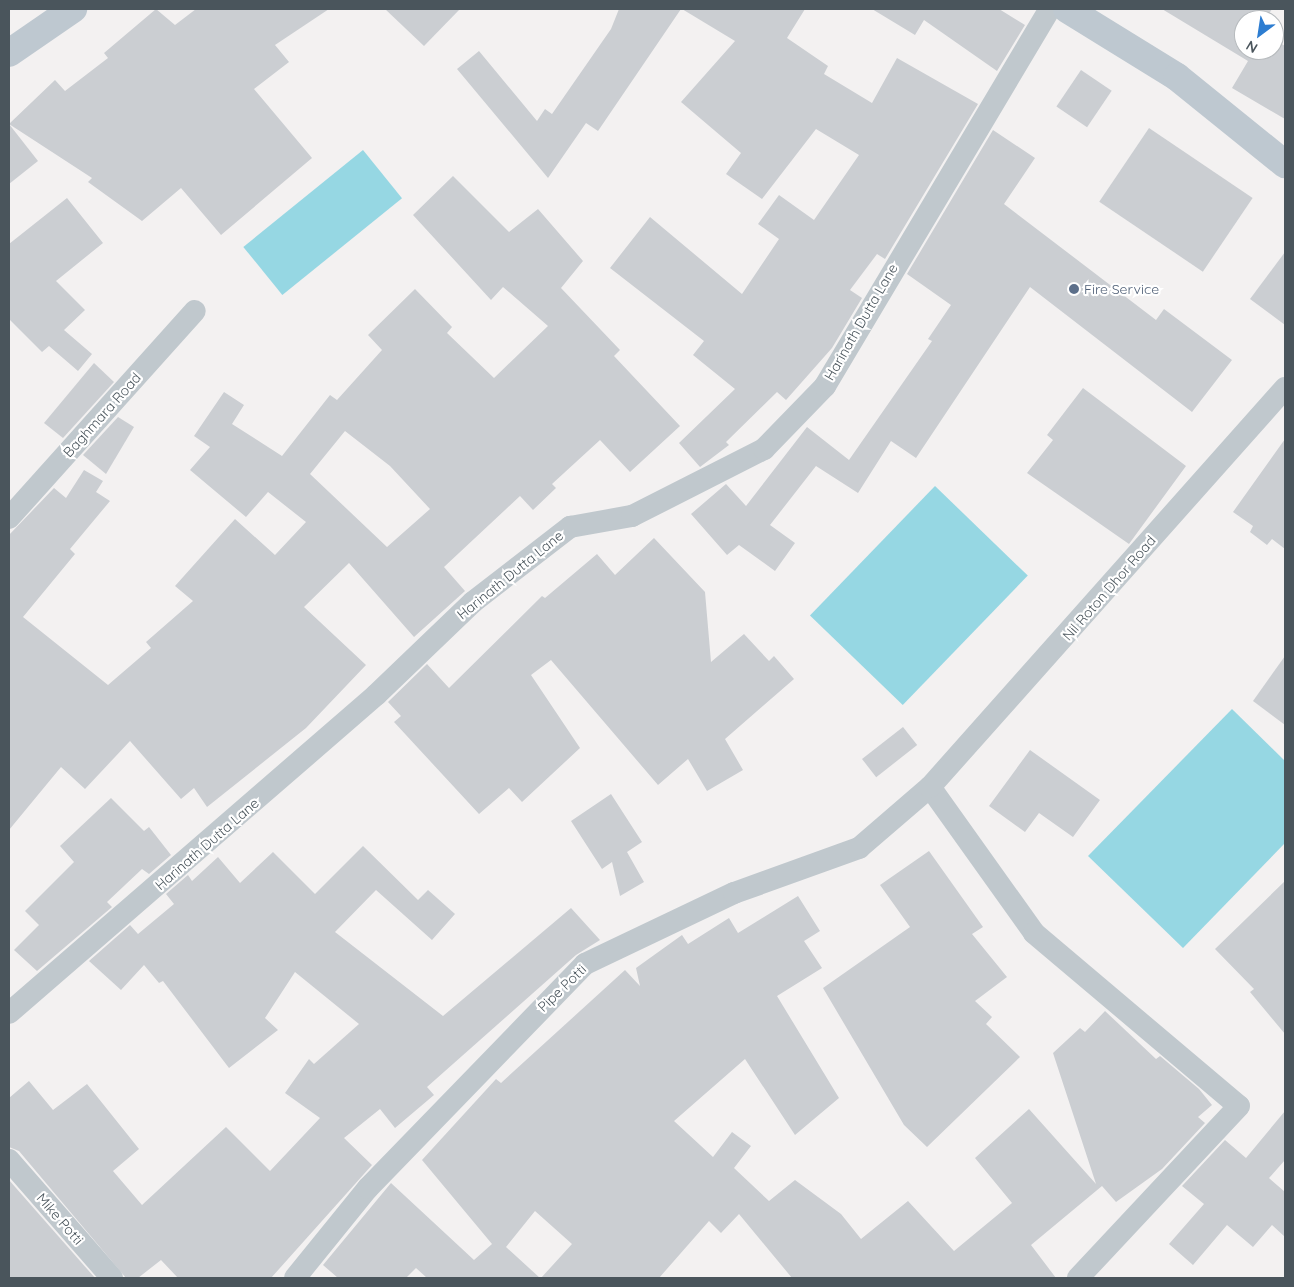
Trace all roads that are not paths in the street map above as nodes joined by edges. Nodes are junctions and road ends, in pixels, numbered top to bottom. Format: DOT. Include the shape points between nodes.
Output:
graph roads {
  1 [pos="73,9"];
  2 [pos="1050,9"];
  3 [pos="1067,9"];
  4 [pos="9,53"];
  5 [pos="1285,164"];
  6 [pos="195,312"];
  7 [pos="1285,388"];
  8 [pos="9,518"];
  9 [pos="930,787"];
  10 [pos="9,1013"];
  11 [pos="9,1160"];
  12 [pos="112,1278"];
  13 [pos="295,1278"];
  14 [pos="1078,1278"];
  1 -- 4 [label="street"];
  2 -- 10 [label="street, Harinath Dutta Lane" via="825,386 764,449 632,516 570,527 473,602 332,734"];
  3 -- 5 [label="street" via="1177,77"];
  6 -- 8 [label="street, Baghmara Road"];
  7 -- 9 [label="street, Nil Roton Dhor Road"];
  9 -- 13 [label="street, Pipe Potti" via="859,848 734,893 585,964 381,1174"];
  9 -- 14 [label="street" via="1034,934 1239,1106"];
  11 -- 12 [label="street, Mike Potti"];
}
